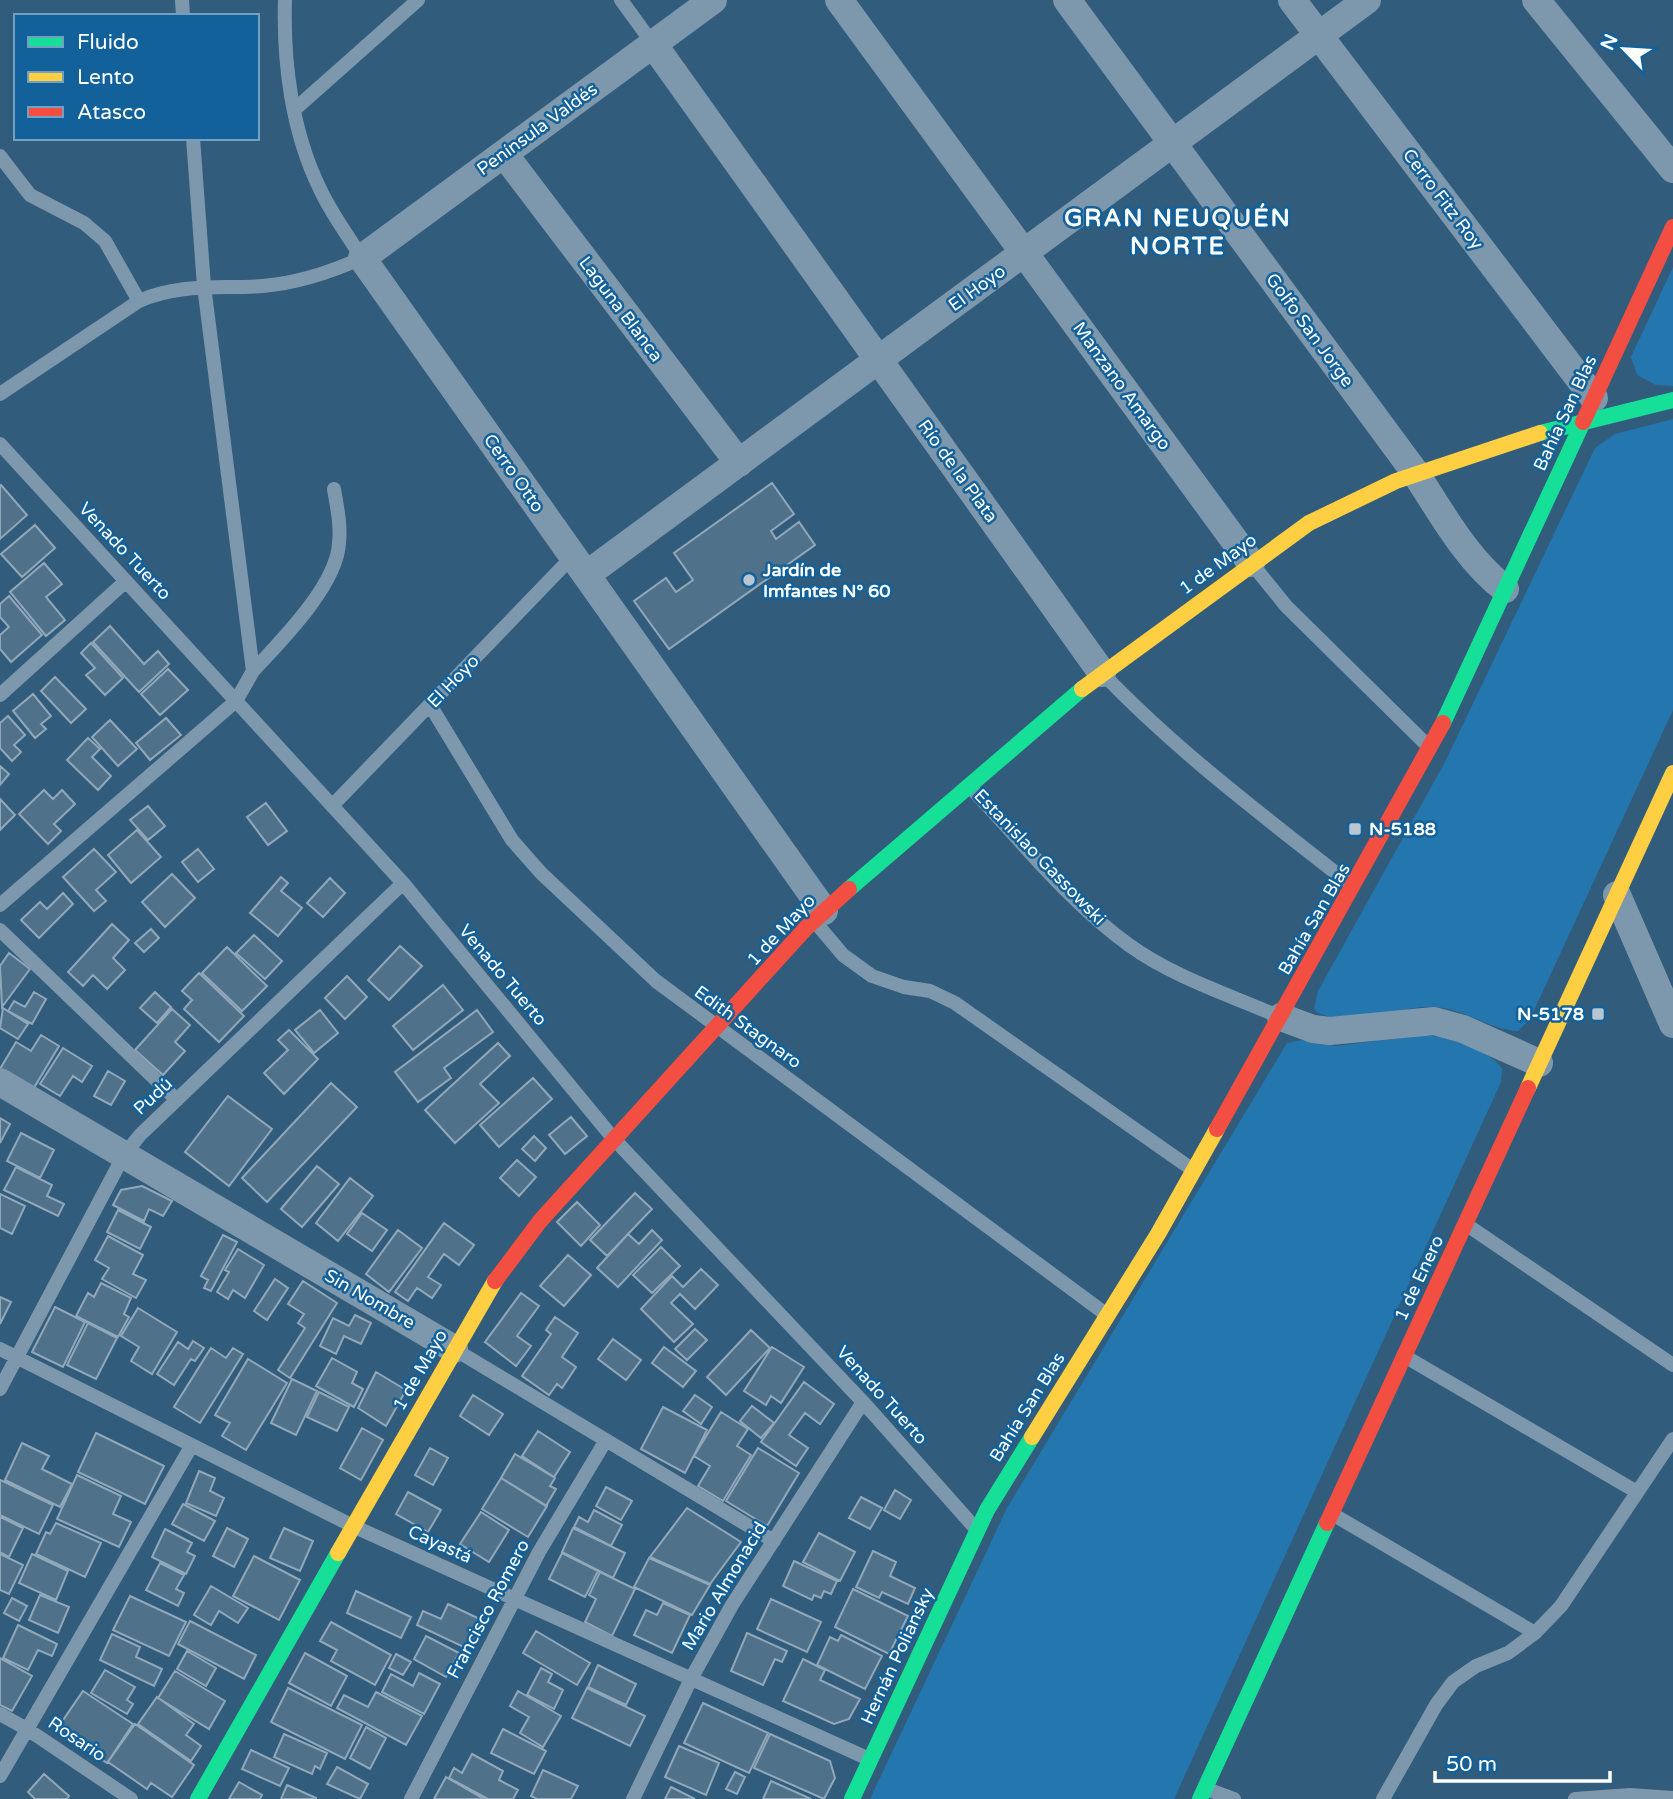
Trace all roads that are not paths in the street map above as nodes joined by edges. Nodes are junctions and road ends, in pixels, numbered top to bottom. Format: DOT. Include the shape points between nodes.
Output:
graph roads {
  1 [pos="285,0"];
  2 [pos="418,0"];
  3 [pos="621,0"];
  4 [pos="713,0"];
  5 [pos="839,0"];
  6 [pos="1067,0"];
  7 [pos="1292,0"];
  8 [pos="1367,0"];
  9 [pos="1536,0"];
  10 [pos="1319,36"];
  11 [pos="653,44"];
  12 [pos="294,110"];
  13 [pos="193,140"];
  14 [pos="1172,144"];
  15 [pos="504,154"];
  16 [pos="0,156"];
  17 [pos="1673,169"];
  18 [pos="1673,226"];
  19 [pos="1024,253"];
  20 [pos="362,258"];
  21 [pos="204,286"];
  22 [pos="139,301"];
  23 [pos="878,360"];
  24 [pos="0,394"];
  25 [pos="1673,400"];
  26 [pos="1588,410"];
  27 [pos="2,449"];
  28 [pos="738,463"];
  29 [pos="1414,471"];
  30 [pos="334,489"];
  31 [pos="1251,563"];
  32 [pos="580,566"];
  33 [pos="126,581"];
  34 [pos="1505,589"];
  35 [pos="253,671"];
  36 [pos="1102,673"];
  37 [pos="0,695"];
  38 [pos="236,701"];
  39 [pos="430,705"];
  40 [pos="1431,750"];
  41 [pos="1673,773"];
  42 [pos="969,785"];
  43 [pos="332,806"];
  44 [pos="1673,819"];
  45 [pos="1647,831"];
  46 [pos="403,883"];
  47 [pos="1354,887"];
  48 [pos="1616,895"];
  49 [pos="0,905"];
  50 [pos="819,916"];
  51 [pos="0,930"];
  52 [pos="1281,1017"];
  53 [pos="1673,1024"];
  54 [pos="716,1028"];
  55 [pos="1539,1063"];
  56 [pos="0,1082"];
  57 [pos="177,1100"];
  58 [pos="613,1138"];
  59 [pos="124,1155"];
  60 [pos="1194,1170"];
  61 [pos="1465,1224"];
  62 [pos="1108,1315"];
  63 [pos="0,1349"];
  64 [pos="454,1349"];
  65 [pos="1404,1356"];
  66 [pos="16,1357"];
  67 [pos="1673,1365"];
  68 [pos="0,1389"];
  69 [pos="863,1402"];
  70 [pos="1673,1438"];
  71 [pos="606,1440"];
  72 [pos="192,1445"];
  73 [pos="1637,1492"];
  74 [pos="1332,1514"];
  75 [pos="353,1526"];
  76 [pos="977,1530"];
  77 [pos="774,1541"];
  78 [pos="515,1599"];
  79 [pos="1535,1633"];
  80 [pos="691,1679"];
  81 [pos="0,1714"];
  82 [pos="27,1729"];
  83 [pos="870,1759"];
  84 [pos="0,1776"];
  85 [pos="1203,1794"];
  86 [pos="1673,1798"];
  87 [pos="131,1799"];
  88 [pos="198,1799"];
  89 [pos="411,1799"];
  90 [pos="633,1799"];
  91 [pos="852,1799"];
  92 [pos="1234,1799"];
  93 [pos="1384,1799"];
  94 [pos="1575,1799"];
  1 -- 12 [label="lane, Cerro Otto"];
  2 -- 12 [label="lane"];
  3 -- 11 [label="lane, Río de la Plata"];
  4 -- 11 [label="street, Península Valdés"];
  5 -- 19 [label="street, Manzano Amargo"];
  6 -- 14 [label="street, Golfo San Jorge"];
  7 -- 10 [label="street, Cerro Fitz Roy"];
  8 -- 10 [label="street, El Hoyo"];
  9 -- 17 [label="street"];
  10 -- 14 [label="street, El Hoyo"];
  10 -- 26 [label="street, Cerro Fitz Roy"];
  11 -- 15 [label="street, Península Valdés"];
  11 -- 23 [label="street, Río de la Plata"];
  12 -- 20 [label="lane, Cerro Otto" via="320,191"];
  13 -- 21 [label="lane"];
  14 -- 19 [label="street, El Hoyo"];
  14 -- 29 [label="street, Golfo San Jorge"];
  15 -- 20 [label="street, Península Valdés"];
  15 -- 28 [label="street, Laguna Blanca"];
  16 -- 22 [label="lane" via="30,195 84,223 105,241"];
  18 -- 26 [label="street, Bahía San Blas"];
  19 -- 23 [label="street, El Hoyo"];
  19 -- 31 [label="street, Manzano Amargo"];
  20 -- 21 [label="lane" via="300,281"];
  20 -- 32 [label="street, Cerro Otto"];
  21 -- 22 [label="lane" via="162,291"];
  21 -- 35 [label="lane"];
  22 -- 24 [label="lane"];
  23 -- 28 [label="street, El Hoyo"];
  23 -- 36 [label="street, Río de la Plata"];
  25 -- 26 [label="street, 1 de Mayo"];
  26 -- 29 [label="street, 1 de Mayo"];
  26 -- 34 [label="street, Bahía San Blas"];
  27 -- 33 [label="lane, Venado Tuerto"];
  28 -- 32 [label="street, El Hoyo"];
  29 -- 31 [label="street, 1 de Mayo" via="1345,502"];
  29 -- 34 [label="street, Golfo San Jorge" via="1464,547 1485,574"];
  30 -- 35 [label="lane" via="340,546 306,615"];
  31 -- 36 [label="street, 1 de Mayo"];
  31 -- 40 [label="lane, Manzano Amargo" via="1286,607"];
  32 -- 39 [label="lane, El Hoyo"];
  32 -- 50 [label="street, Cerro Otto"];
  33 -- 37 [label="lane"];
  33 -- 38 [label="lane, Venado Tuerto"];
  34 -- 40 [label="street, Bahía San Blas"];
  35 -- 38 [label="lane"];
  36 -- 42 [label="street, 1 de Mayo"];
  36 -- 47 [label="lane, Río de la Plata" via="1200,766"];
  38 -- 43 [label="lane, Venado Tuerto"];
  38 -- 49 [label="lane"];
  39 -- 43 [label="lane, El Hoyo"];
  39 -- 54 [label="lane, Edith Stagnaro" via="512,840 534,865 656,981"];
  40 -- 47 [label="street, Bahía San Blas"];
  41 -- 45 [label="street, 1 de Enero"];
  42 -- 50 [label="street, 1 de Mayo"];
  42 -- 52 [label="lane, Estanislao Gassowski" via="1090,913 1130,946 1177,972"];
  43 -- 46 [label="lane, Venado Tuerto"];
  44 -- 45 [label="street"];
  45 -- 48 [label="street, 1 de Enero"];
  46 -- 57 [label="lane, Pudú"];
  46 -- 58 [label="lane, Venado Tuerto"];
  47 -- 52 [label="street, Bahía San Blas"];
  48 -- 53 [label="street"];
  48 -- 55 [label="street, 1 de Enero"];
  50 -- 54 [label="street, 1 de Mayo"];
  50 -- 60 [label="lane" via="843,955 872,976 930,991 955,1003"];
  51 -- 57 [label="lane"];
  52 -- 55 [label="street, Estanislao Gassowski" via="1330,1031 1434,1021"];
  52 -- 60 [label="street, Bahía San Blas"];
  54 -- 58 [label="street, 1 de Mayo"];
  54 -- 62 [label="lane, Edith Stagnaro"];
  55 -- 61 [label="street, 1 de Enero"];
  56 -- 59 [label="street, Sin Nombre"];
  57 -- 59 [label="lane, Pudú"];
  58 -- 64 [label="street, 1 de Mayo" via="500,1270"];
  58 -- 69 [label="lane, Venado Tuerto"];
  59 -- 64 [label="street, Sin Nombre"];
  59 -- 66 [label="lane, Pudú"];
  60 -- 62 [label="street, Bahía San Blas"];
  61 -- 65 [label="street, 1 de Enero"];
  61 -- 67 [label="lane"];
  62 -- 76 [label="street, Bahía San Blas"];
  63 -- 66 [label="lane, Cayastá"];
  64 -- 71 [label="lane, Sin Nombre"];
  64 -- 75 [label="street, 1 de Mayo"];
  65 -- 73 [label="lane"];
  65 -- 74 [label="street, 1 de Enero"];
  66 -- 68 [label="lane, Pudú"];
  66 -- 72 [label="lane, Cayastá"];
  69 -- 76 [label="lane, Venado Tuerto"];
  69 -- 77 [label="lane, Mario Almonacid"];
  70 -- 73 [label="lane"];
  71 -- 77 [label="lane, Sin Nombre"];
  71 -- 78 [label="lane, Francisco Romero"];
  72 -- 75 [label="lane, Cayastá"];
  72 -- 82 [label="lane"];
  73 -- 79 [label="lane" via="1561,1606"];
  74 -- 79 [label="lane"];
  74 -- 85 [label="street, 1 de Enero"];
  75 -- 78 [label="lane, Cayastá"];
  75 -- 88 [label="street, 1 de Mayo"];
  76 -- 83 [label="street, Hernán Poliansky"];
  77 -- 80 [label="lane, Mario Almonacid"];
  78 -- 80 [label="lane, Cayastá"];
  78 -- 89 [label="lane, Francisco Romero"];
  79 -- 93 [label="lane" via="1453,1682"];
  80 -- 83 [label="lane, Cayastá"];
  80 -- 90 [label="lane, Mario Almonacid"];
  81 -- 82 [label="lane, Rosario"];
  82 -- 84 [label="lane"];
  82 -- 87 [label="lane, Rosario"];
  83 -- 91 [label="street, Hernán Poliansky"];
  85 -- 92 [label="lane"];
  86 -- 94 [label="lane"];
}
